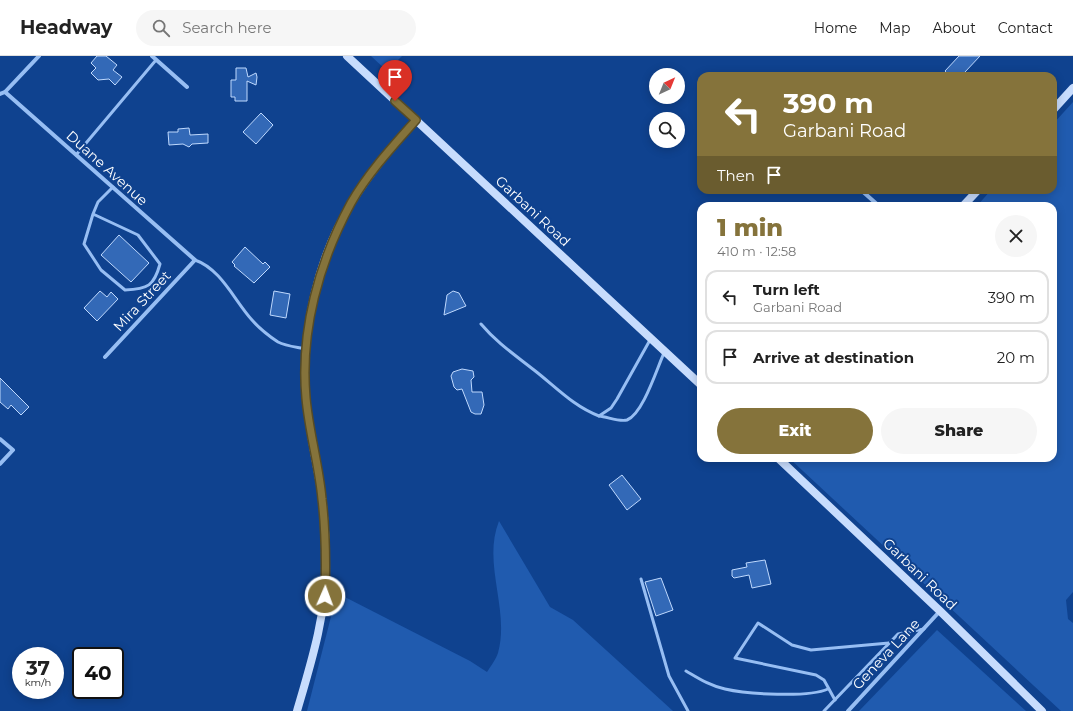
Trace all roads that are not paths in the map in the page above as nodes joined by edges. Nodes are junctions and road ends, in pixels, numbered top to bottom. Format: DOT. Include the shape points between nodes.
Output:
graph roads {
  1 [pos="39,56"];
  2 [pos="152,56"];
  3 [pos="347,56"];
  4 [pos="156,60"];
  5 [pos="187,87"];
  6 [pos="1073,88"];
  7 [pos="5,92"];
  8 [pos="0,94"];
  9 [pos="1057,106"];
  10 [pos="416,120"];
  11 [pos="76,155"];
  12 [pos="113,187"];
  13 [pos="866,194"];
  14 [pos="974,194"];
  15 [pos="874,202"];
  16 [pos="967,202"];
  17 [pos="92,214"];
  18 [pos="195,260"];
  19 [pos="481,324"];
  20 [pos="651,339"];
  21 [pos="306,349"];
  22 [pos="665,352"];
  23 [pos="105,357"];
  24 [pos="697,381"];
  25 [pos="600,416"];
  26 [pos="0,439"];
  27 [pos="782,462"];
  28 [pos="0,464"];
  29 [pos="642,579"];
  30 [pos="940,611"];
  31 [pos="924,629"];
  32 [pos="889,643"];
  33 [pos="686,671"];
  34 [pos="828,689"];
  35 [pos="835,700"];
  36 [pos="297,711"];
  37 [pos="688,711"];
  38 [pos="824,711"];
  39 [pos="848,711"];
  40 [pos="1042,711"];
  1 -- 7 [label="street"];
  2 -- 4 [label="street"];
  3 -- 10 [label="street, Garbani Road"];
  4 -- 5 [label="street"];
  4 -- 11 [label="lane"];
  6 -- 9 [label="street"];
  7 -- 8 [label="street"];
  7 -- 11 [label="street, Duane Avenue"];
  10 -- 20 [label="street, Garbani Road"];
  10 -- 21 [label="street" via="351,202 322,269"];
  11 -- 12 [label="street, Duane Avenue"];
  12 -- 17 [label="lane" via="98,202"];
  12 -- 18 [label="street, Duane Avenue"];
  13 -- 15 [label="street"];
  14 -- 16 [label="street"];
  17 -- 17 [label="lane" via="138,236 160,264 156,279 142,290 125,290 101,270 84,244"];
  18 -- 21 [label="lane" via="214,273 237,298 252,321 265,332 279,342"];
  18 -- 23 [label="street, Mira Street"];
  19 -- 25 [label="lane" via="502,347 575,404"];
  20 -- 22 [label="street, Garbani Road"];
  20 -- 25 [label="lane" via="617,399 611,408"];
  21 -- 36 [label="street" via="306,399 322,498 326,567 325,596 320,624"];
  22 -- 24 [label="street, Garbani Road"];
  22 -- 25 [label="lane" via="646,396 633,416 621,421"];
  26 -- 28 [label="street" via="13,450"];
  27 -- 30 [label="street, Garbani Road"];
  29 -- 37 [label="lane" via="669,676"];
  30 -- 31 [label="street, Geneva Lane"];
  30 -- 40 [label="street, Garbani Road"];
  31 -- 32 [label="lane" via="898,634"];
  31 -- 39 [label="street, Geneva Lane"];
  32 -- 34 [label="lane" via="811,650 792,645 758,623 735,658 816,675 824,680"];
  32 -- 35 [label="lane"];
  33 -- 34 [label="lane" via="706,683 725,689 801,695 818,694"];
  34 -- 35 [label="lane"];
  35 -- 38 [label="lane"];
}
